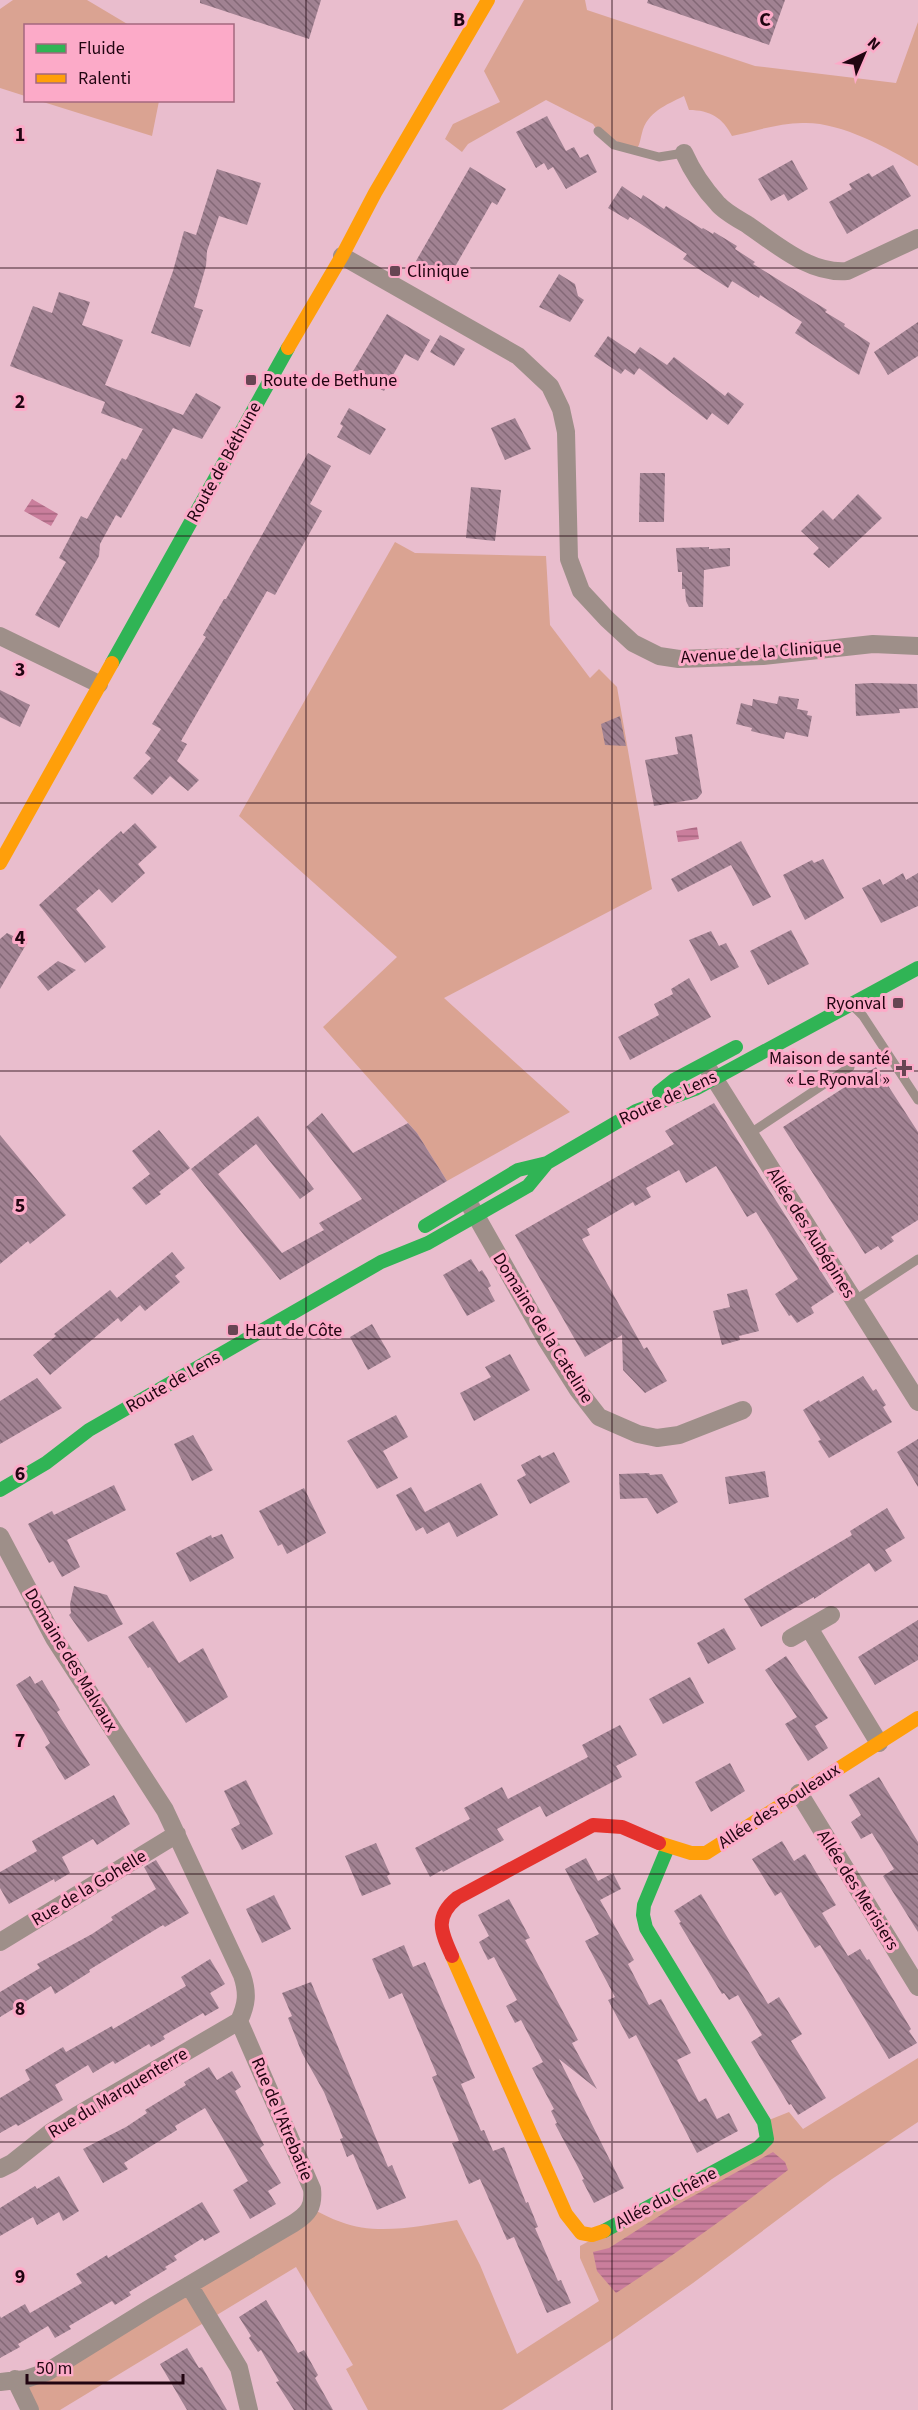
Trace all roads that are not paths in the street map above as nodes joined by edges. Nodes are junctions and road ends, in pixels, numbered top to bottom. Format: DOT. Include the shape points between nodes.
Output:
graph roads {
  1 [pos="488,0"];
  2 [pos="598,131"];
  3 [pos="684,153"];
  4 [pos="918,238"];
  5 [pos="342,256"];
  6 [pos="0,636"];
  7 [pos="918,646"];
  8 [pos="99,684"];
  9 [pos="0,863"];
  10 [pos="918,968"];
  11 [pos="851,1004"];
  12 [pos="748,1041"];
  13 [pos="850,1068"];
  14 [pos="710,1071"];
  15 [pos="918,1100"];
  16 [pos="749,1134"];
  17 [pos="547,1163"];
  18 [pos="466,1200"];
  19 [pos="476,1216"];
  20 [pos="918,1259"];
  21 [pos="381,1262"];
  22 [pos="854,1301"];
  23 [pos="918,1402"];
  24 [pos="742,1410"];
  25 [pos="89,1430"];
  26 [pos="40,1449"];
  27 [pos="0,1490"];
  28 [pos="0,1536"];
  29 [pos="831,1615"];
  30 [pos="809,1628"];
  31 [pos="791,1638"];
  32 [pos="918,1718"];
  33 [pos="879,1743"];
  34 [pos="799,1793"];
  35 [pos="177,1834"];
  36 [pos="668,1847"];
  37 [pos="442,1912"];
  38 [pos="0,1942"];
  39 [pos="918,1987"];
  40 [pos="239,2021"];
  41 [pos="0,2169"];
  42 [pos="189,2285"];
  43 [pos="7,2380"];
  44 [pos="30,2410"];
  45 [pos="249,2410"];
  1 -- 5 [label="main road, Route de Béthune"];
  2 -- 3 [label="lane" via="614,145 659,158"];
  3 -- 4 [label="street" via="719,205 810,264 834,272 847,271"];
  5 -- 7 [label="street, Avenue de la Clinique" via="518,356 550,386 566,432 569,559 581,591 633,643 659,656 679,659 763,656 873,644"];
  5 -- 8 [label="main road, Route de Béthune"];
  6 -- 8 [label="street"];
  8 -- 9 [label="main road, Route de Béthune"];
  10 -- 11 [label="main road, Route de Lens"];
  11 -- 14 [label="main road, Route de Lens"];
  11 -- 15 [label="lane"];
  12 -- 14 [label="main road"];
  13 -- 16 [label="lane"];
  14 -- 16 [label="street, Allée des Aubépines"];
  14 -- 17 [label="main road, Route de Lens" via="681,1096 636,1111"];
  16 -- 22 [label="street, Allée des Aubépines"];
  17 -- 18 [label="main road, Route de Lens" via="518,1170"];
  17 -- 19 [label="main road, Route de Lens" via="528,1186"];
  18 -- 19 [label="street, Domaine de la Cateline"];
  18 -- 21 [label="main road, Route de Lens"];
  19 -- 21 [label="main road, Route de Lens" via="428,1243"];
  19 -- 24 [label="street, Domaine de la Cateline" via="547,1341 599,1417 657,1438 680,1435"];
  20 -- 22 [label="lane"];
  21 -- 25 [label="main road, Route de Lens"];
  22 -- 23 [label="street, Allée des Aubépines"];
  25 -- 26 [label="main road, Route de Lens"];
  25 -- 27 [label="main road, Route de Lens" via="46,1463"];
  28 -- 35 [label="street, Domaine des Malvaux" via="54,1638"];
  29 -- 30 [label="street"];
  30 -- 31 [label="street"];
  30 -- 33 [label="street"];
  32 -- 33 [label="main road, Allée des Bouleaux"];
  33 -- 34 [label="main road, Allée des Bouleaux"];
  34 -- 36 [label="main road, Allée des Bouleaux" via="706,1852 682,1852"];
  34 -- 39 [label="street, Allée des Merisiers"];
  35 -- 38 [label="street, Rue de la Gohelle"];
  35 -- 40 [label="street" via="247,1990"];
  36 -- 37 [label="main road, Allée des Bouleaux" via="616,1824 593,1825 458,1898"];
  36 -- 37 [label="main road, Allée du Chêne" via="644,1905 646,1928 765,2122 767,2139 758,2148 591,2236 576,2231 566,2214 445,1941"];
  40 -- 41 [label="street, Rue du Marquenterre" via="76,2116"];
  40 -- 42 [label="street, Rue de l'Atrebatie" via="313,2199 304,2216"];
  42 -- 43 [label="street, Rue de l'Atrebatie" via="47,2372"];
  42 -- 45 [label="street" via="239,2368"];
  43 -- 44 [label="street"];
}
